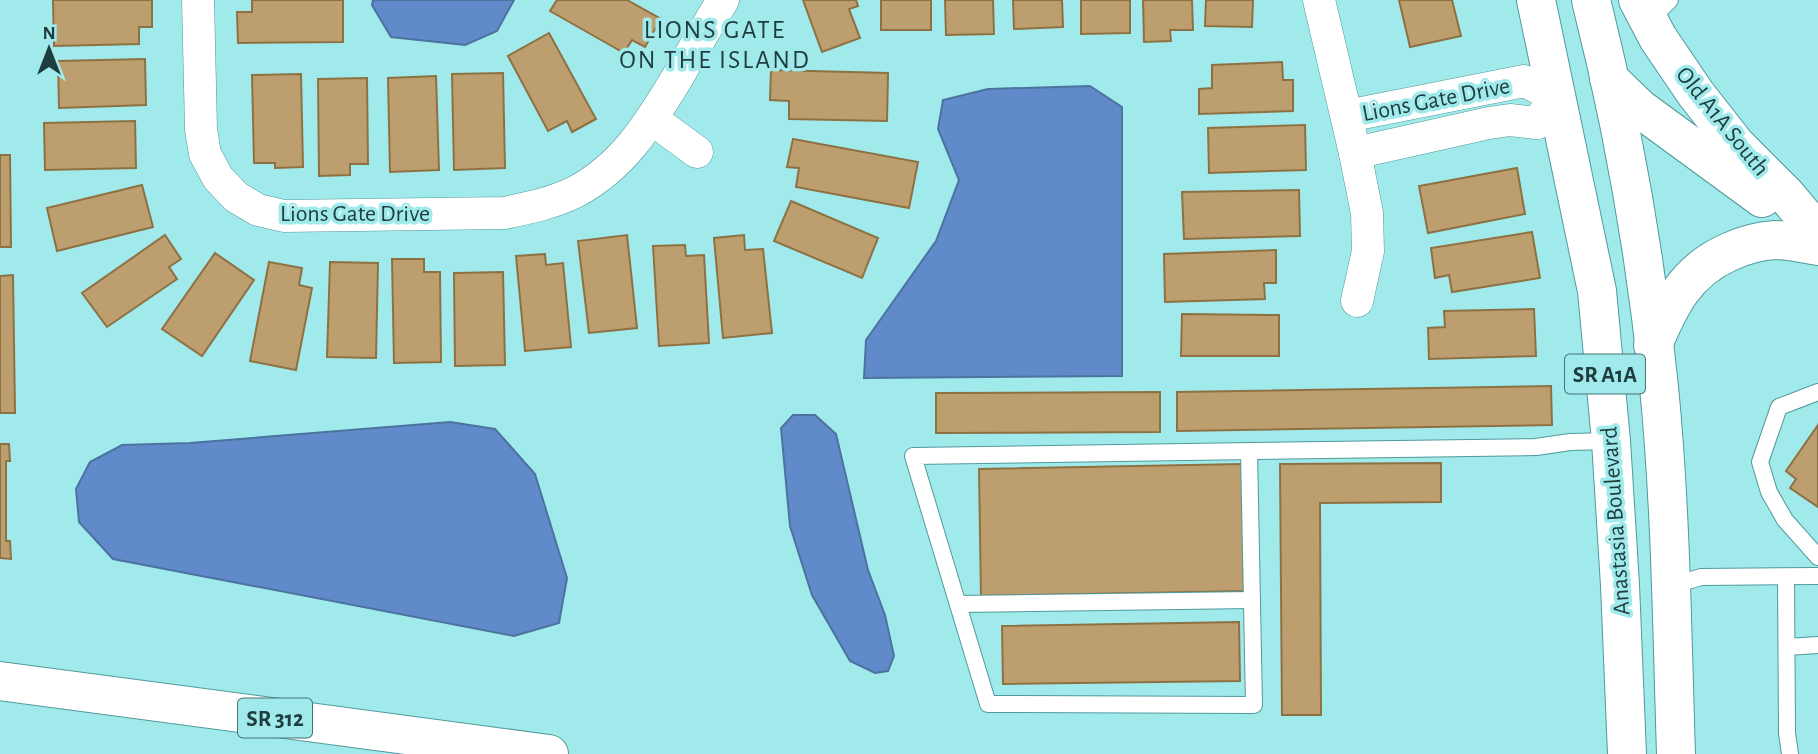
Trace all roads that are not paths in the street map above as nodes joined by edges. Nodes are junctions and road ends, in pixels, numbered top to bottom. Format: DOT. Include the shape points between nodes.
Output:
graph roads {
  1 [pos="198,0"];
  2 [pos="723,0"];
  3 [pos="1319,0"];
  4 [pos="1536,0"];
  5 [pos="1552,0"];
  6 [pos="1591,0"];
  7 [pos="1653,7"];
  8 [pos="1609,79"];
  9 [pos="1556,96"];
  10 [pos="1446,114"];
  11 [pos="1347,116"];
  12 [pos="652,119"];
  13 [pos="697,152"];
  14 [pos="1355,153"];
  15 [pos="1818,233"];
  16 [pos="1818,239"];
  17 [pos="1818,246"];
  18 [pos="1357,301"];
  19 [pos="1653,345"];
  20 [pos="1818,392"];
  21 [pos="1661,418"];
  22 [pos="1611,441"];
  23 [pos="1249,451"];
  24 [pos="1818,557"];
  25 [pos="1818,576"];
  26 [pos="1786,577"];
  27 [pos="1671,586"];
  28 [pos="1252,600"];
  29 [pos="958,604"];
  30 [pos="1818,645"];
  31 [pos="1787,647"];
  32 [pos="0,681"];
  33 [pos="549,754"];
  34 [pos="1627,754"];
  35 [pos="1676,754"];
  36 [pos="1790,754"];
  1 -- 12 [label="street, Lions Gate Drive" via="205,154 218,178 236,197 258,210 284,216 504,213 538,206 575,192 604,173"];
  2 -- 12 [label="street, Lions Gate Drive"];
  3 -- 11 [label="street, Lions Gate Drive"];
  4 -- 9 [label="main road, Anastasia Boulevard / SR A1A"];
  5 -- 8 [label="main road, Old A1A South" via="1580,54"];
  6 -- 8 [label="main road, Anastasia Boulevard / SR A1A"];
  7 -- 15 [label="main road, Old A1A South" via="1658,38 1696,94 1736,145"];
  8 -- 16 [label="main road, Old A1A South" via="1639,108"];
  8 -- 19 [label="main road, Anastasia Boulevard / SR A1A" via="1626,152"];
  9 -- 10 [label="street, Lions Gate Drive" via="1537,124"];
  9 -- 21 [label="main road" via="1596,127 1619,240 1633,350"];
  9 -- 22 [label="main road, Anastasia Boulevard / SR A1A" via="1597,291"];
  10 -- 11 [label="street, Lions Gate Drive"];
  10 -- 14 [label="street, Lions Gate Drive"];
  11 -- 14 [label="street, Lions Gate Drive"];
  12 -- 13 [label="street"];
  14 -- 18 [label="street, Lions Gate Drive" via="1367,213 1368,251"];
  17 -- 19 [label="main road" via="1762,241 1705,264 1667,312"];
  19 -- 21 [label="main road, Anastasia Boulevard / SR A1A"];
  20 -- 24 [label="lane" via="1779,407 1760,462 1784,520"];
  21 -- 27 [label="main road, Anastasia Boulevard / SR A1A"];
  22 -- 23 [label="lane" via="1536,447"];
  22 -- 34 [label="main road, Anastasia Boulevard / SR A1A"];
  23 -- 28 [label="lane"];
  23 -- 29 [label="lane" via="913,456"];
  25 -- 26 [label="lane"];
  26 -- 27 [label="lane" via="1701,577"];
  26 -- 31 [label="lane"];
  27 -- 35 [label="main road, Anastasia Boulevard / SR A1A"];
  28 -- 29 [label="lane"];
  28 -- 29 [label="lane" via="1254,705 988,704"];
  30 -- 31 [label="lane"];
  31 -- 36 [label="lane"];
  32 -- 33 [label="main road, SR 312"];
}
